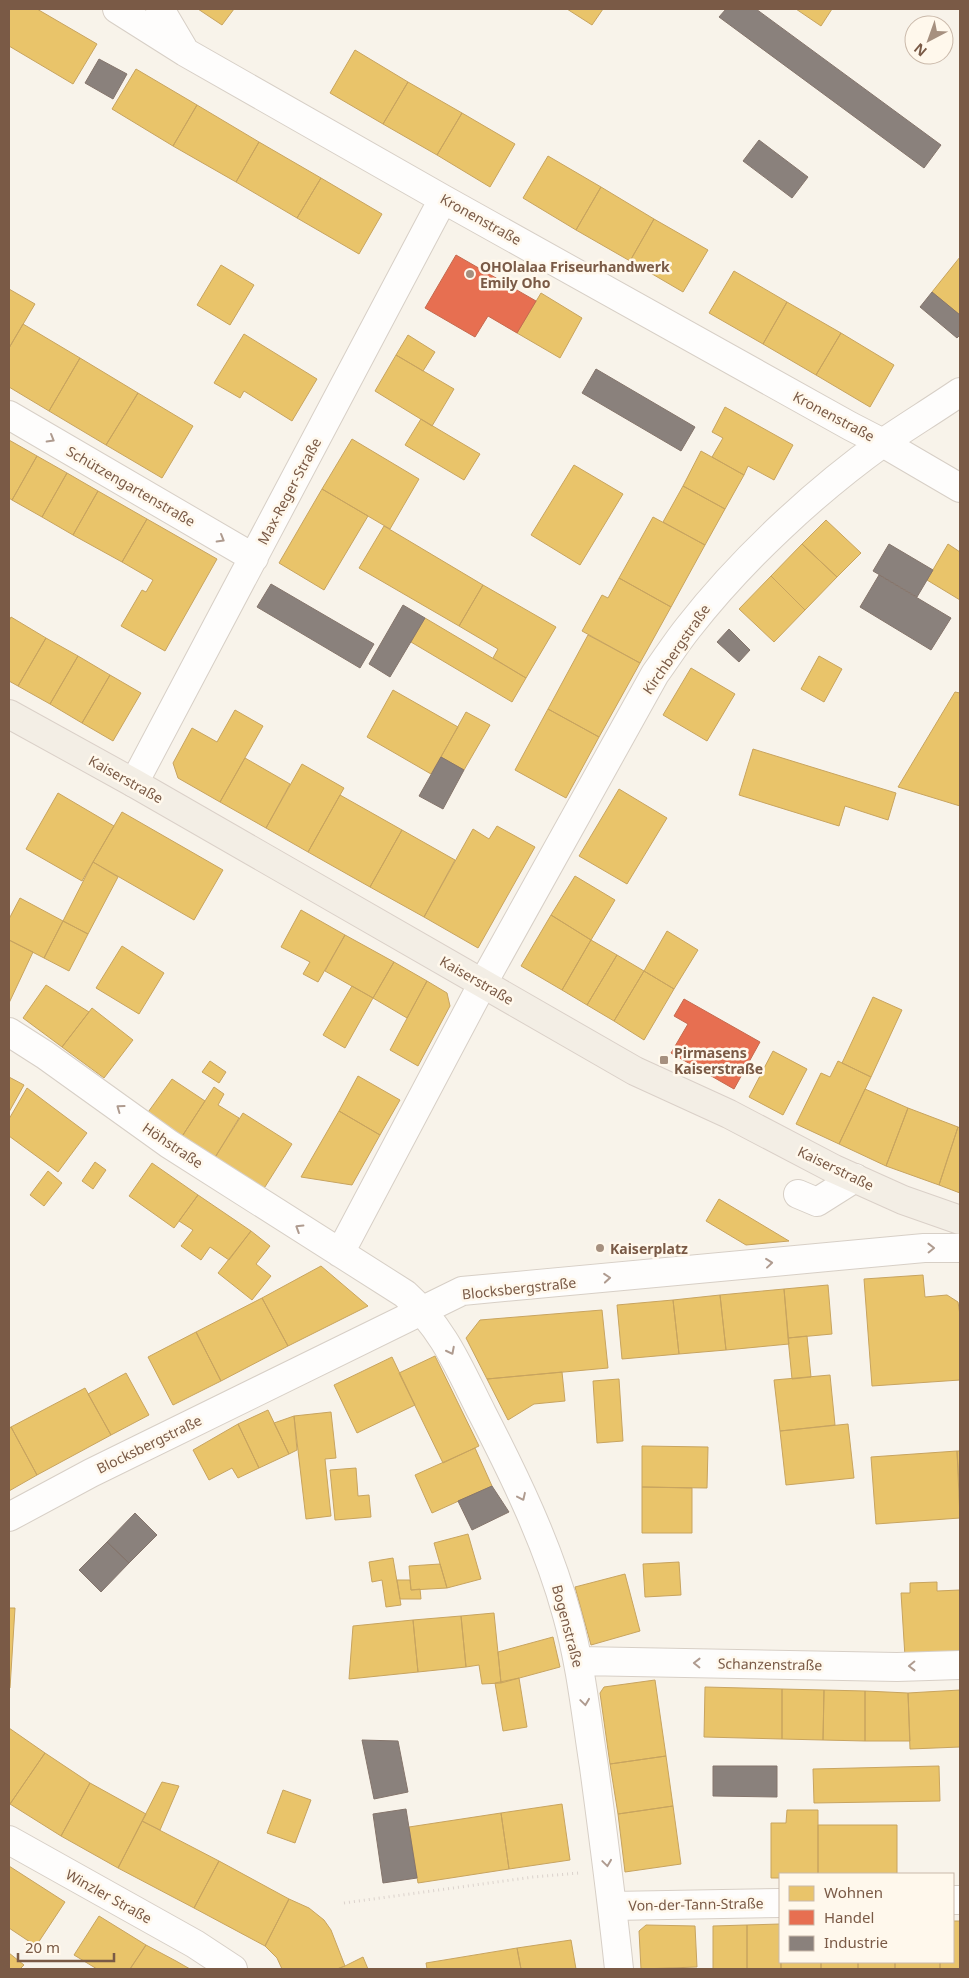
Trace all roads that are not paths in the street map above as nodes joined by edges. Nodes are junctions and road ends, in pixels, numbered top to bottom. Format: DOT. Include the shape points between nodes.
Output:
graph roads {
  1 [pos="117,9"];
  2 [pos="146,15"];
  3 [pos="443,199"];
  4 [pos="960,392"];
  5 [pos="9,414"];
  6 [pos="883,442"];
  7 [pos="960,488"];
  8 [pos="254,558"];
  9 [pos="9,714"];
  10 [pos="134,783"];
  11 [pos="483,983"];
  12 [pos="9,1032"];
  13 [pos="855,1178"];
  14 [pos="798,1194"];
  15 [pos="960,1222"];
  16 [pos="960,1248"];
  17 [pos="340,1253"];
  18 [pos="424,1311"];
  19 [pos="9,1517"];
  20 [pos="579,1661"];
  21 [pos="960,1665"];
  22 [pos="9,1840"];
  23 [pos="779,1903"];
  24 [pos="612,1906"];
  25 [pos="233,1969"];
  26 [pos="619,1969"];
  1 -- 2 [label="street, Kronenstraße"];
  2 -- 3 [label="street, Kronenstraße" via="185,52"];
  3 -- 6 [label="street, Kronenstraße"];
  3 -- 8 [label="street, Max-Reger-Straße"];
  4 -- 6 [label="street, Kirchbergstraße"];
  5 -- 8 [label="street, Schützengartenstraße, one-way"];
  6 -- 7 [label="street, Kronenstraße"];
  6 -- 11 [label="street, Kirchbergstraße" via="767,541 726,582 688,628 655,674"];
  8 -- 10 [label="street, Max-Reger-Straße" via="222,641"];
  9 -- 10 [label="main road, Kaiserstraße"];
  10 -- 11 [label="main road, Kaiserstraße"];
  11 -- 13 [label="main road, Kaiserstraße" via="636,1071"];
  11 -- 17 [label="street"];
  17 -- 12 [label="street, Höhstraße, one-way" via="169,1144"];
  13 -- 14 [label="street" via="817,1202"];
  13 -- 15 [label="main road, Kaiserstraße"];
  18 -- 16 [label="street, Blocksbergstraße, one-way" via="462,1291 924,1248"];
  17 -- 18 [label="street" via="405,1294"];
  18 -- 19 [label="street, Blocksbergstraße" via="91,1473"];
  18 -- 20 [label="street, Bogenstraße, one-way" via="444,1338 531,1517 567,1613"];
  21 -- 20 [label="street, Schanzenstraße, one-way" via="897,1667"];
  20 -- 24 [label="street, Bogenstraße, one-way"];
  22 -- 25 [label="street, Winzler Straße" via="195,1944"];
  23 -- 24 [label="street, Von-der-Tann-Straße"];
  24 -- 26 [label="street, Bogenstraße"];
}
